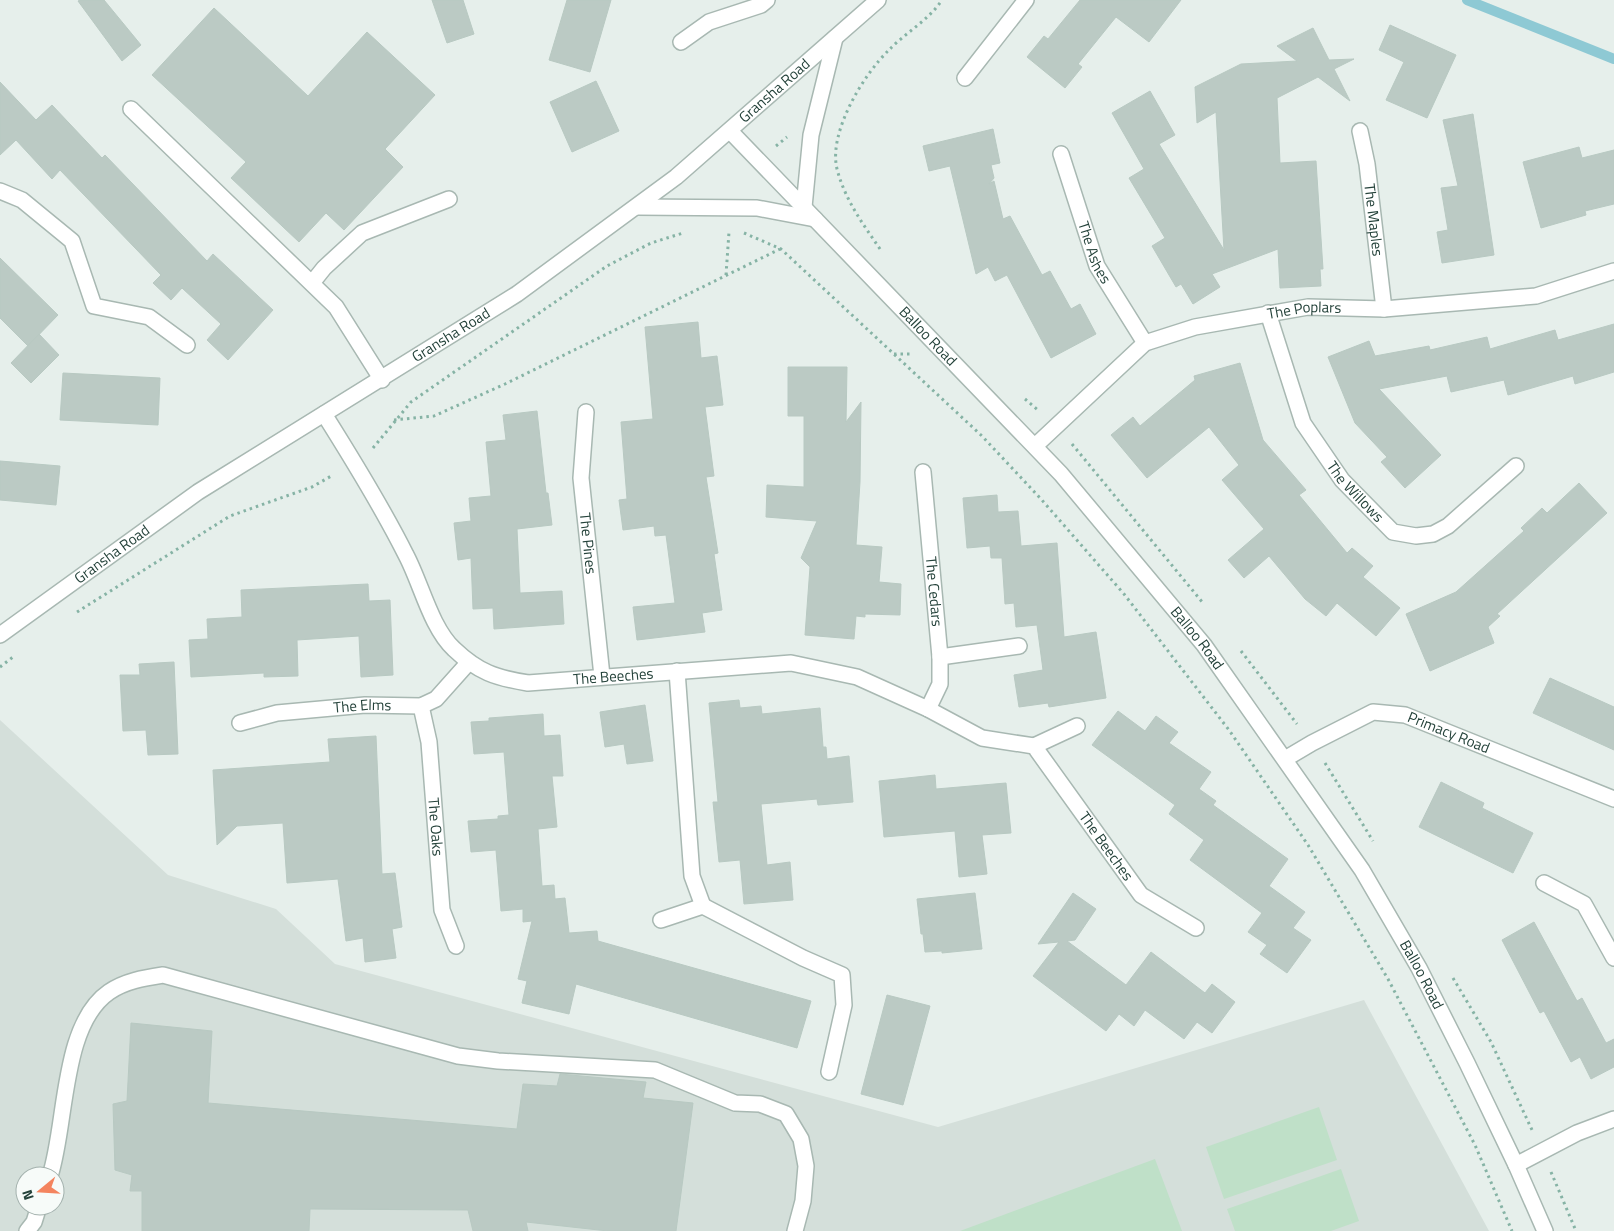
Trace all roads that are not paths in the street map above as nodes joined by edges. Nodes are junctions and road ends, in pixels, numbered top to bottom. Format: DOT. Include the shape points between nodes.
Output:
graph roads {
  1 [pos="767,0"];
  2 [pos="878,0"];
  3 [pos="1026,0"];
  4 [pos="835,38"];
  5 [pos="680,42"];
  6 [pos="965,78"];
  7 [pos="131,109"];
  8 [pos="730,131"];
  9 [pos="1360,131"];
  10 [pos="1061,154"];
  11 [pos="0,191"];
  12 [pos="449,199"];
  13 [pos="637,207"];
  14 [pos="804,207"];
  15 [pos="816,219"];
  16 [pos="1614,271"];
  17 [pos="312,283"];
  18 [pos="1384,309"];
  19 [pos="1268,313"];
  20 [pos="1145,343"];
  21 [pos="187,345"];
  22 [pos="382,380"];
  23 [pos="586,412"];
  24 [pos="324,414"];
  25 [pos="1035,446"];
  26 [pos="1516,466"];
  27 [pos="922,472"];
  28 [pos="2,629"];
  29 [pos="1019,646"];
  30 [pos="940,657"];
  31 [pos="469,662"];
  32 [pos="677,671"];
  33 [pos="602,676"];
  34 [pos="421,706"];
  35 [pos="928,709"];
  36 [pos="240,723"];
  37 [pos="1077,726"];
  38 [pos="1034,746"];
  39 [pos="1285,759"];
  40 [pos="1614,799"];
  41 [pos="1544,883"];
  42 [pos="703,906"];
  43 [pos="661,920"];
  44 [pos="1196,928"];
  45 [pos="456,946"];
  46 [pos="1613,953"];
  47 [pos="829,1072"];
  48 [pos="1614,1119"];
  49 [pos="1516,1165"];
  50 [pos="52,1166"];
  51 [pos="36,1216"];
  52 [pos="27,1231"];
  53 [pos="796,1231"];
  54 [pos="1545,1231"];
  1 -- 5 [label="street" via="761,5 709,22"];
  2 -- 4 [label="street, Gransha Road"];
  3 -- 6 [label="street"];
  4 -- 8 [label="street, Gransha Road"];
  4 -- 14 [label="street" via="811,135"];
  7 -- 17 [label="street"];
  8 -- 13 [label="street, Gransha Road"];
  8 -- 14 [label="street, Balloo Road"];
  9 -- 18 [label="street, The Maples"];
  10 -- 20 [label="street, The Ashes" via="1097,266"];
  11 -- 21 [label="street" via="22,200 72,241 94,306 149,317"];
  12 -- 17 [label="street" via="362,232"];
  13 -- 15 [label="street" via="757,208"];
  13 -- 22 [label="street, Gransha Road" via="517,294"];
  14 -- 15 [label="street, Balloo Road"];
  15 -- 25 [label="street, Balloo Road"];
  16 -- 18 [label="street, The Poplars" via="1536,296"];
  17 -- 22 [label="street" via="336,307"];
  18 -- 19 [label="street, The Poplars" via="1308,307"];
  19 -- 20 [label="street, The Poplars" via="1195,327"];
  19 -- 26 [label="street, The Willows" via="1303,423 1342,480 1394,532 1416,536 1433,534 1448,526"];
  20 -- 25 [label="street, The Poplars"];
  22 -- 24 [label="street, Gransha Road"];
  23 -- 33 [label="street, The Pines" via="581,478"];
  24 -- 28 [label="street, Gransha Road" via="198,492"];
  24 -- 31 [label="street, The Beeches" via="406,555 440,630 452,648"];
  25 -- 39 [label="street, Balloo Road" via="1204,645"];
  27 -- 30 [label="street, The Cedars"];
  29 -- 30 [label="street"];
  30 -- 35 [label="street, The Cedars" via="940,684"];
  31 -- 33 [label="street, The Beeches" via="496,678 528,683"];
  31 -- 34 [label="street" via="436,699"];
  32 -- 33 [label="street, The Beeches"];
  32 -- 35 [label="street, The Beeches" via="791,663 857,677"];
  32 -- 42 [label="street" via="692,876"];
  34 -- 36 [label="street, The Elms" via="365,705 306,710 277,713"];
  34 -- 45 [label="street, The Oaks" via="429,742 442,910"];
  35 -- 38 [label="street, The Beeches" via="982,738"];
  37 -- 38 [label="street"];
  38 -- 44 [label="street, The Beeches" via="1141,895"];
  39 -- 40 [label="street, Primacy Road" via="1372,712 1405,715"];
  39 -- 49 [label="street, Balloo Road" via="1362,870 1414,960"];
  41 -- 46 [label="street" via="1584,904"];
  42 -- 43 [label="street"];
  42 -- 47 [label="street" via="842,975 844,1005"];
  48 -- 49 [label="street"];
  49 -- 54 [label="street, Balloo Road"];
  50 -- 53 [label="street" via="71,1060 86,1017 109,992 138,978 163,975 458,1056 498,1062 655,1070 735,1103 760,1104 786,1114 800,1139 806,1166"];
  51 -- 52 [label="street"];
}
